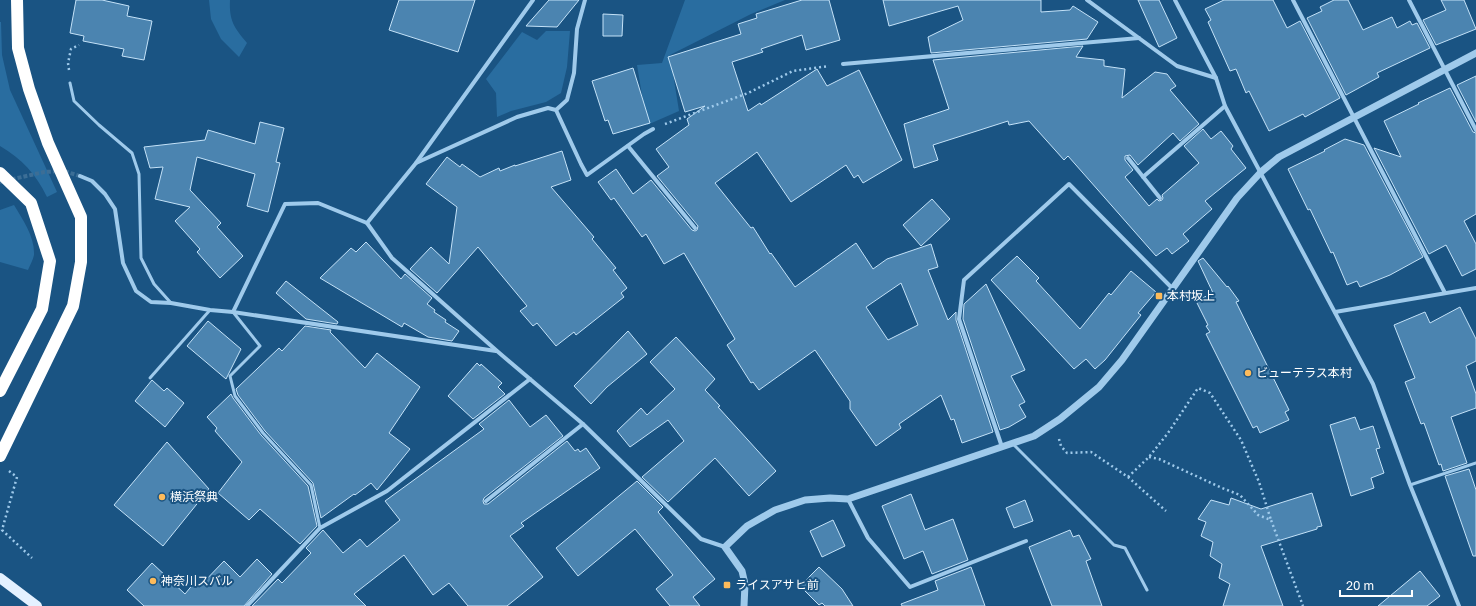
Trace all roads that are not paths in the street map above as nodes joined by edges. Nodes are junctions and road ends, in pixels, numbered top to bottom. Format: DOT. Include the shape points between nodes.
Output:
graph roads {
  1 [pos="17,0"];
  2 [pos="533,0"];
  3 [pos="586,0"];
  4 [pos="1087,0"];
  5 [pos="1174,0"];
  6 [pos="1293,0"];
  7 [pos="1409,0"];
  8 [pos="1138,38"];
  9 [pos="1476,53"];
  10 [pos="842,64"];
  11 [pos="1445,69"];
  12 [pos="1216,78"];
  13 [pos="70,83"];
  14 [pos="1225,106"];
  15 [pos="556,110"];
  16 [pos="1354,118"];
  17 [pos="653,128"];
  18 [pos="1476,130"];
  19 [pos="628,146"];
  20 [pos="1128,158"];
  21 [pos="416,163"];
  22 [pos="1260,172"];
  23 [pos="0,173"];
  24 [pos="80,176"];
  25 [pos="1143,177"];
  26 [pos="1160,198"];
  27 [pos="367,223"];
  28 [pos="695,228"];
  29 [pos="1476,288"];
  30 [pos="1173,289"];
  31 [pos="1445,293"];
  32 [pos="171,303"];
  33 [pos="210,310"];
  34 [pos="233,312"];
  35 [pos="1335,312"];
  36 [pos="497,351"];
  37 [pos="150,378"];
  38 [pos="530,379"];
  39 [pos="0,391"];
  40 [pos="583,424"];
  41 [pos="1013,444"];
  42 [pos="1002,447"];
  43 [pos="0,456"];
  44 [pos="1476,463"];
  45 [pos="1410,485"];
  46 [pos="848,499"];
  47 [pos="486,501"];
  48 [pos="320,528"];
  49 [pos="1026,541"];
  50 [pos="725,547"];
  51 [pos="0,578"];
  52 [pos="1147,590"];
  53 [pos="1457,605"];
  54 [pos="37,606"];
  55 [pos="247,606"];
  56 [pos="744,606"];
  1 -- 43 [label="highway" via="18,48 29,89 48,144 81,217 81,262 73,306"];
  2 -- 21 [label="street"];
  3 -- 15 [label="street" via="577,29 574,73 567,100"];
  4 -- 8 [label="street"];
  5 -- 12 [label="street"];
  6 -- 16 [label="street"];
  7 -- 11 [label="street"];
  8 -- 10 [label="street"];
  8 -- 12 [label="street" via="1177,66"];
  9 -- 11 [label="street"];
  11 -- 16 [label="street"];
  11 -- 18 [label="street"];
  12 -- 14 [label="street"];
  13 -- 32 [label="lane" via="74,101 132,153 139,174 141,258 154,284"];
  14 -- 22 [label="street"];
  14 -- 25 [label="street"];
  15 -- 19 [label="street" via="587,176"];
  15 -- 21 [label="street" via="548,108 517,117"];
  16 -- 22 [label="street" via="1279,157"];
  16 -- 31 [label="street"];
  17 -- 19 [label="street"];
  19 -- 28 [label="street"];
  20 -- 25 [label="street"];
  21 -- 27 [label="street"];
  22 -- 30 [label="street" via="1237,198"];
  22 -- 35 [label="street"];
  23 -- 39 [label="highway" via="31,202 50,261 42,309"];
  24 -- 32 [label="street" via="92,181 115,209 123,263 136,291 151,302"];
  25 -- 26 [label="street"];
  27 -- 34 [label="street" via="318,203 285,204"];
  27 -- 36 [label="street" via="392,258"];
  29 -- 31 [label="street"];
  30 -- 41 [label="street" via="1122,360 1099,387 1055,423 1034,436"];
  30 -- 42 [label="street" via="1069,184 964,280 959,319"];
  31 -- 35 [label="street"];
  32 -- 33 [label="street"];
  33 -- 34 [label="street"];
  33 -- 37 [label="lane"];
  34 -- 36 [label="street"];
  34 -- 48 [label="lane" via="260,346 230,376 235,396 263,433 311,485"];
  35 -- 45 [label="street" via="1373,384"];
  36 -- 38 [label="street"];
  38 -- 40 [label="street"];
  38 -- 48 [label="street" via="387,491"];
  40 -- 47 [label="street"];
  40 -- 50 [label="street" via="701,539"];
  41 -- 42 [label="street"];
  41 -- 52 [label="lane" via="1114,545 1125,548"];
  42 -- 46 [label="street"];
  44 -- 45 [label="lane"];
  45 -- 53 [label="street"];
  46 -- 49 [label="street" via="868,538 910,587"];
  46 -- 50 [label="street" via="804,500 776,510 747,526"];
  48 -- 55 [label="street"];
  50 -- 56 [label="street" via="742,570 745,584"];
  51 -- 54 [label="main road"];
}
